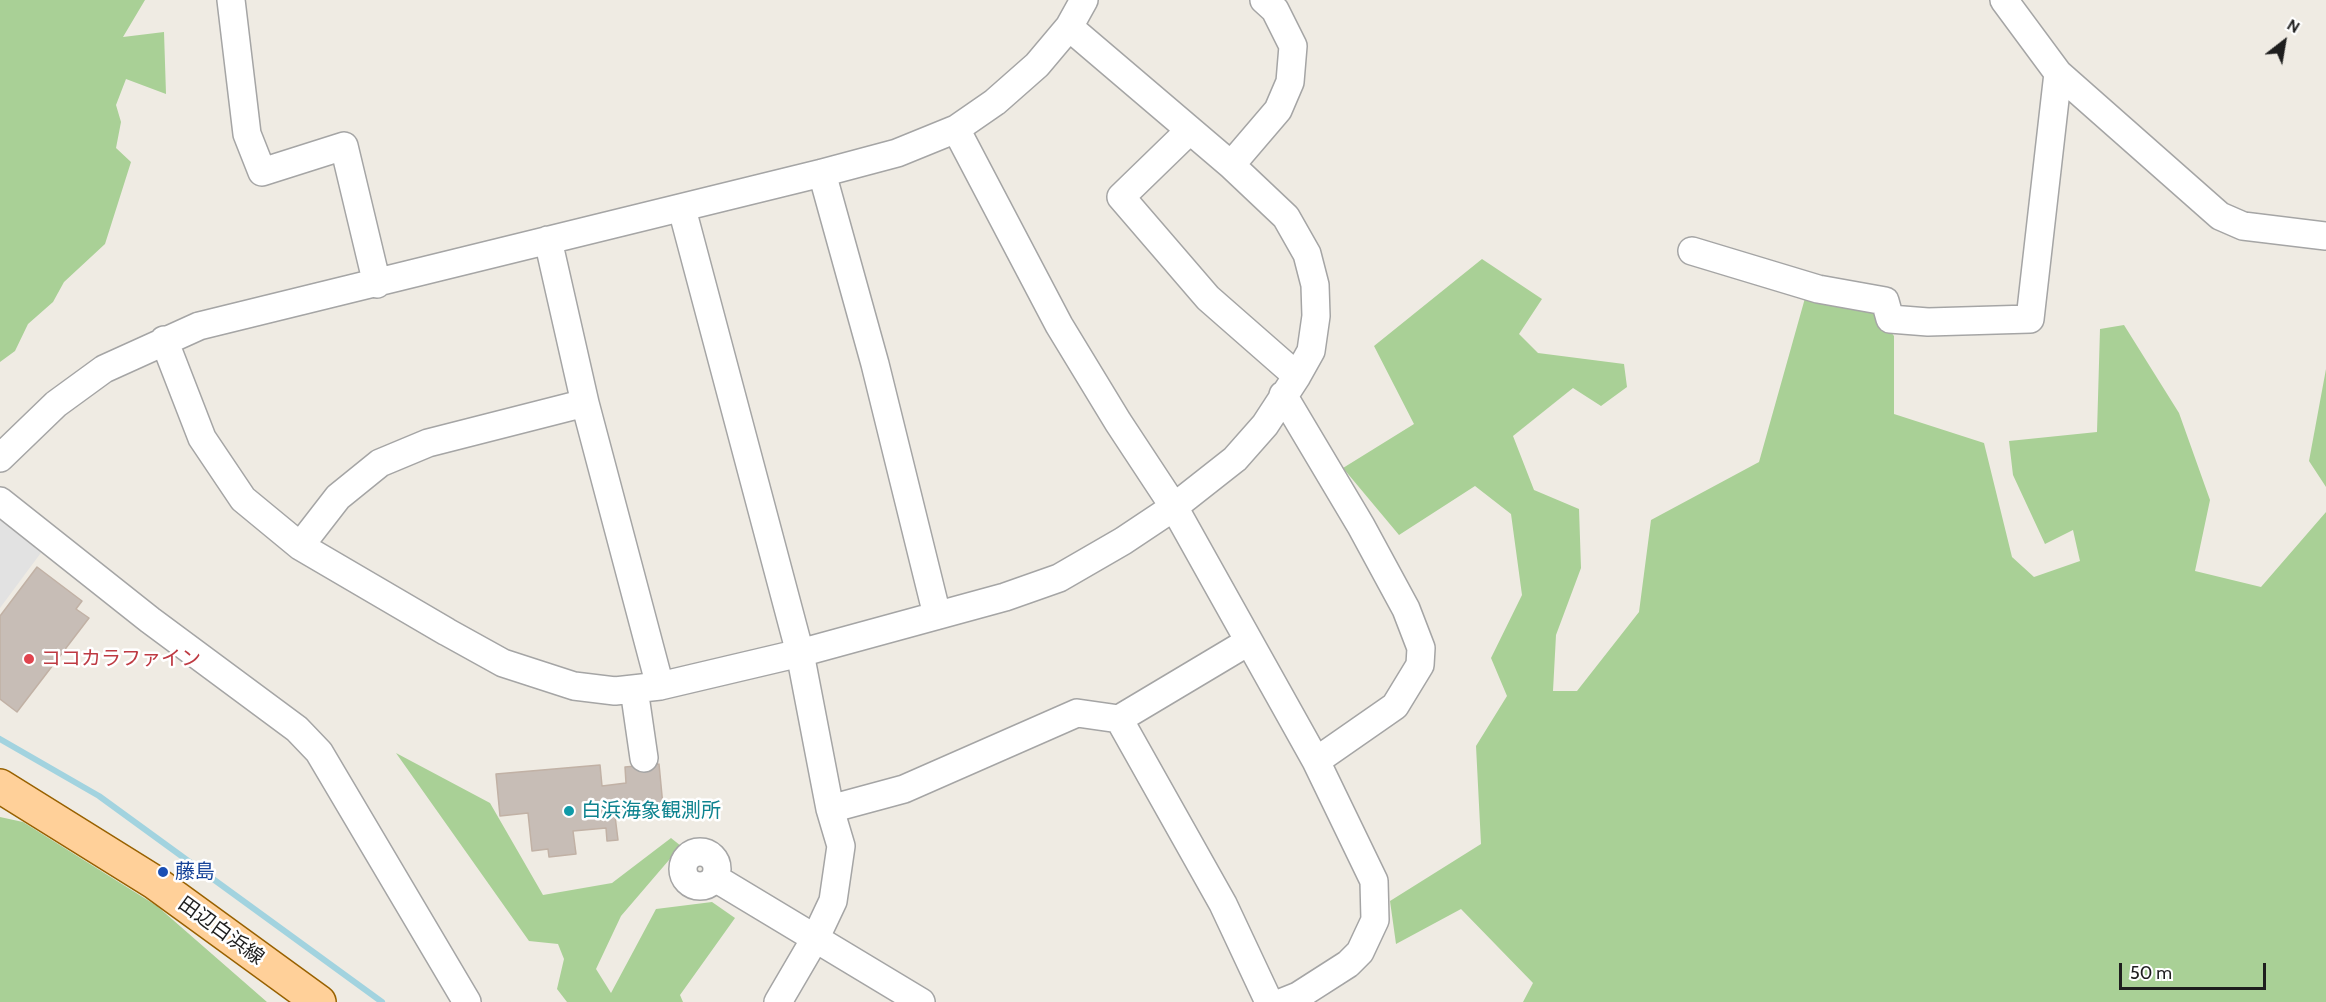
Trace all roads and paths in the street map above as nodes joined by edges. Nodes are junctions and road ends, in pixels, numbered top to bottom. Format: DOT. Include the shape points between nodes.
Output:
graph roads {
  1 [pos="231,0"];
  2 [pos="1083,0"];
  3 [pos="1264,0"];
  4 [pos="2004,0"];
  5 [pos="1069,27"];
  6 [pos="2058,73"];
  7 [pos="956,129"];
  8 [pos="1189,131"];
  9 [pos="1231,165"];
  10 [pos="822,173"];
  11 [pos="682,209"];
  12 [pos="2326,236"];
  13 [pos="548,240"];
  14 [pos="1692,251"];
  15 [pos="376,284"];
  16 [pos="164,340"];
  17 [pos="1290,385"];
  18 [pos="585,403"];
  19 [pos="0,458"];
  20 [pos="0,501"];
  21 [pos="1174,507"];
  22 [pos="300,546"];
  23 [pos="937,615"];
  24 [pos="1248,642"];
  25 [pos="800,653"];
  26 [pos="647,687"];
  27 [pos="1119,719"];
  28 [pos="644,758"];
  29 [pos="1316,761"];
  30 [pos="0,786"];
  31 [pos="830,809"];
  32 [pos="715,878"];
  33 [pos="816,937"];
  34 [pos="319,1002"];
  35 [pos="467,1002"];
  36 [pos="778,1002"];
  37 [pos="921,1002"];
  38 [pos="1269,1002"];
  39 [pos="1283,1002"];
  1 -- 15 [label="street" via="247,135 262,172 344,146"];
  2 -- 5 [label="street"];
  3 -- 9 [label="street" via="1275,10 1293,46 1290,82 1278,110"];
  4 -- 6 [label="street"];
  5 -- 7 [label="street" via="995,102"];
  5 -- 8 [label="street"];
  6 -- 12 [label="street" via="2220,216 2243,226"];
  6 -- 14 [label="street" via="2030,320 1890,319 1885,301 1818,289"];
  7 -- 10 [label="street" via="897,153"];
  7 -- 21 [label="street" via="1059,325"];
  8 -- 9 [label="street"];
  8 -- 17 [label="street" via="1121,197"];
  9 -- 17 [label="street" via="1286,217 1307,254 1315,285 1316,316 1311,351"];
  10 -- 11 [label="street"];
  10 -- 23 [label="street" via="875,364"];
  11 -- 13 [label="street"];
  11 -- 25 [label="street"];
  13 -- 15 [label="street"];
  13 -- 18 [label="street"];
  15 -- 16 [label="street" via="199,326"];
  16 -- 19 [label="street" via="104,369 56,404"];
  16 -- 22 [label="street" via="202,438 243,499"];
  17 -- 21 [label="street" via="1265,425 1235,459"];
  17 -- 29 [label="street" via="1406,609 1421,648 1420,665 1395,706"];
  18 -- 22 [label="street" via="428,443 381,463 338,497"];
  18 -- 26 [label="street"];
  20 -- 35 [label="street" via="150,620 297,729 319,752"];
  21 -- 23 [label="street" via="1059,578"];
  21 -- 24 [label="street"];
  22 -- 26 [label="street" via="503,663 574,686 615,691"];
  23 -- 25 [label="street"];
  24 -- 27 [label="street"];
  24 -- 29 [label="street"];
  25 -- 26 [label="street"];
  25 -- 31 [label="street"];
  26 -- 28 [label="street"];
  27 -- 31 [label="street" via="1077,713 903,789"];
  27 -- 38 [label="street" via="1223,904"];
  29 -- 39 [label="street" via="1374,880 1375,920 1365,944 1348,964"];
  30 -- 34 [label="main road, 田辺白浜線" via="154,882"];
  31 -- 33 [label="street" via="841,846 833,901"];
  32 -- 33 [label="street"];
  33 -- 36 [label="street"];
  33 -- 37 [label="street"];
}
